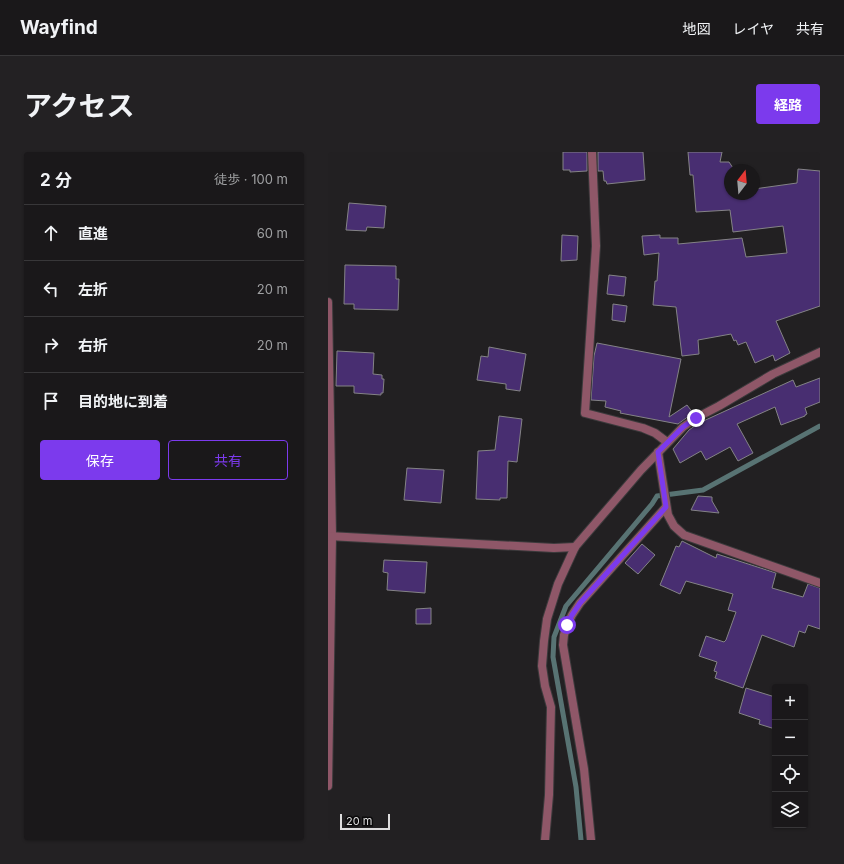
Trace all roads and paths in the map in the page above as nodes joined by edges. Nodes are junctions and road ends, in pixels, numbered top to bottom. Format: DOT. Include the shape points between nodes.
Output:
graph roads {
  1 [pos="592,152"];
  2 [pos="328,302"];
  3 [pos="820,352"];
  4 [pos="667,442"];
  5 [pos="658,452"];
  6 [pos="666,505"];
  7 [pos="330,536"];
  8 [pos="575,547"];
  9 [pos="820,583"];
  10 [pos="328,786"];
  11 [pos="545,840"];
  12 [pos="591,840"];
  1 -- 4 [label="street" via="596,246 585,413 643,428"];
  2 -- 7 [label="street"];
  3 -- 4 [label="street" via="773,374 696,418"];
  4 -- 5 [label="street"];
  5 -- 6 [label="street"];
  5 -- 8 [label="street"];
  6 -- 9 [label="street" via="674,526 684,536"];
  6 -- 12 [label="street" via="580,603 564,636 564,657 584,769"];
  7 -- 8 [label="street"];
  7 -- 10 [label="street"];
  8 -- 11 [label="street" via="558,584 544,641 542,666 551,707"];
}
